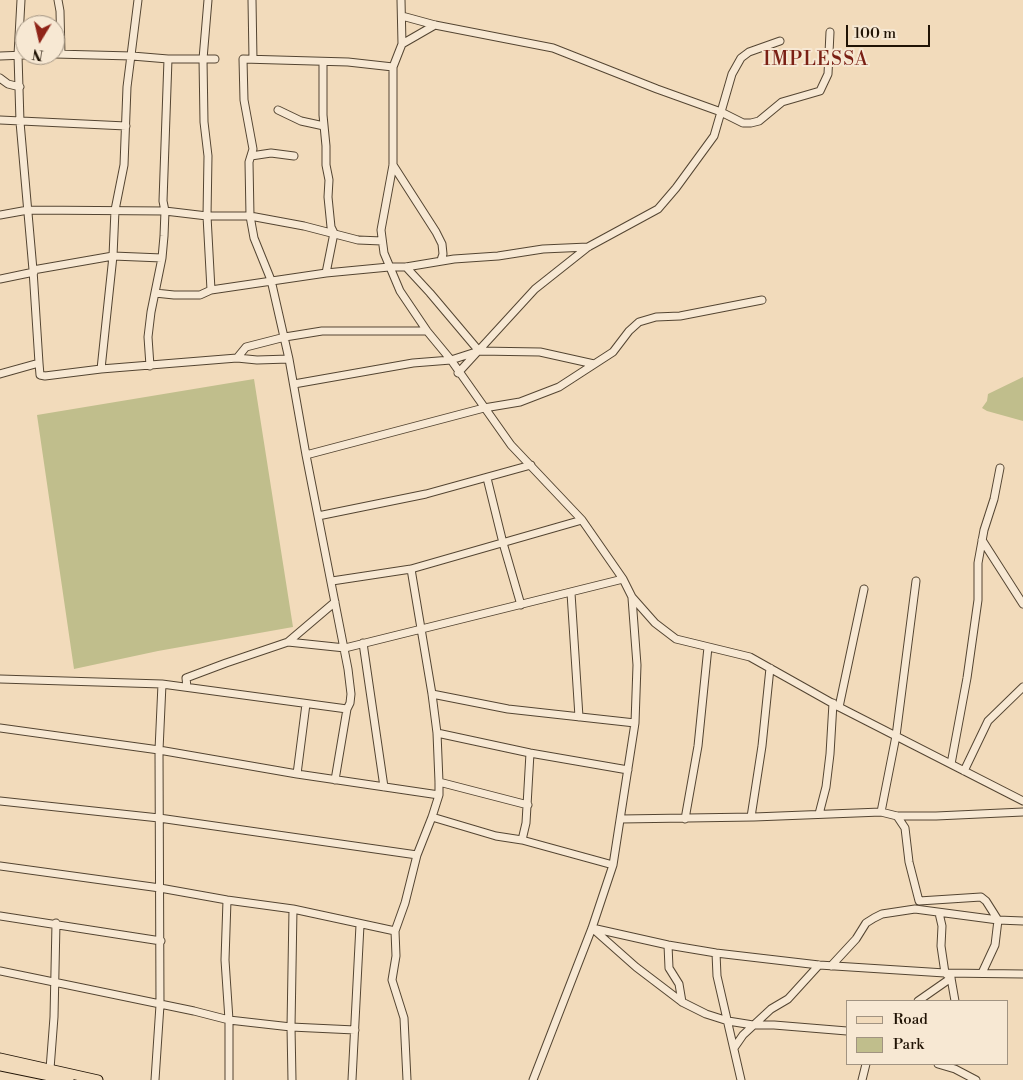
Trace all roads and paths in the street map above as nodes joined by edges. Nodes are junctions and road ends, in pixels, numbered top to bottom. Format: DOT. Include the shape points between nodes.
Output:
graph roads {
  1 [pos="21,0"];
  2 [pos="58,0"];
  3 [pos="139,0"];
  4 [pos="208,0"];
  5 [pos="252,0"];
  6 [pos="402,0"];
  7 [pos="21,15"];
  8 [pos="60,15"];
  9 [pos="402,16"];
  10 [pos="435,25"];
  11 [pos="830,32"];
  12 [pos="780,41"];
  13 [pos="402,44"];
  14 [pos="65,54"];
  15 [pos="15,55"];
  16 [pos="0,56"];
  17 [pos="132,56"];
  18 [pos="168,59"];
  19 [pos="203,59"];
  20 [pos="215,59"];
  21 [pos="253,59"];
  22 [pos="323,62"];
  23 [pos="21,65"];
  24 [pos="393,67"];
  25 [pos="0,78"];
  26 [pos="20,87"];
  27 [pos="278,110"];
  28 [pos="721,112"];
  29 [pos="0,120"];
  30 [pos="20,122"];
  31 [pos="126,126"];
  32 [pos="324,126"];
  33 [pos="250,156"];
  34 [pos="294,156"];
  35 [pos="393,165"];
  36 [pos="28,210"];
  37 [pos="115,210"];
  38 [pos="165,210"];
  39 [pos="0,215"];
  40 [pos="207,216"];
  41 [pos="250,216"];
  42 [pos="334,234"];
  43 [pos="382,241"];
  44 [pos="588,247"];
  45 [pos="113,256"];
  46 [pos="162,258"];
  47 [pos="441,260"];
  48 [pos="389,266"];
  49 [pos="406,267"];
  50 [pos="34,271"];
  51 [pos="326,273"];
  52 [pos="0,279"];
  53 [pos="271,280"];
  54 [pos="211,290"];
  55 [pos="155,293"];
  56 [pos="762,300"];
  57 [pos="427,331"];
  58 [pos="285,337"];
  59 [pos="480,351"];
  60 [pos="237,358"];
  61 [pos="289,360"];
  62 [pos="451,360"];
  63 [pos="39,363"];
  64 [pos="594,364"];
  65 [pos="150,366"];
  66 [pos="101,369"];
  67 [pos="458,373"];
  68 [pos="0,374"];
  69 [pos="294,384"];
  70 [pos="484,408"];
  71 [pos="306,455"];
  72 [pos="531,465"];
  73 [pos="1000,468"];
  74 [pos="487,478"];
  75 [pos="318,516"];
  76 [pos="582,520"];
  77 [pos="982,540"];
  78 [pos="502,543"];
  79 [pos="411,569"];
  80 [pos="623,579"];
  81 [pos="332,581"];
  82 [pos="916,581"];
  83 [pos="864,589"];
  84 [pos="571,592"];
  85 [pos="632,597"];
  86 [pos="335,602"];
  87 [pos="1023,604"];
  88 [pos="521,605"];
  89 [pos="420,630"];
  90 [pos="288,642"];
  91 [pos="363,643"];
  92 [pos="708,647"];
  93 [pos="345,648"];
  94 [pos="770,668"];
  95 [pos="0,679"];
  96 [pos="162,684"];
  97 [pos="187,687"];
  98 [pos="1023,687"];
  99 [pos="432,694"];
  100 [pos="306,704"];
  101 [pos="836,705"];
  102 [pos="347,709"];
  103 [pos="579,717"];
  104 [pos="635,723"];
  105 [pos="0,728"];
  106 [pos="437,734"];
  107 [pos="896,736"];
  108 [pos="159,750"];
  109 [pos="530,753"];
  110 [pos="951,764"];
  111 [pos="628,770"];
  112 [pos="964,771"];
  113 [pos="297,774"];
  114 [pos="335,780"];
  115 [pos="439,782"];
  116 [pos="384,787"];
  117 [pos="438,795"];
  118 [pos="1023,800"];
  119 [pos="0,801"];
  120 [pos="528,805"];
  121 [pos="881,812"];
  122 [pos="1023,812"];
  123 [pos="819,814"];
  124 [pos="897,816"];
  125 [pos="432,817"];
  126 [pos="752,817"];
  127 [pos="159,818"];
  128 [pos="620,819"];
  129 [pos="685,819"];
  130 [pos="522,840"];
  131 [pos="417,855"];
  132 [pos="0,866"];
  133 [pos="613,866"];
  134 [pos="160,888"];
  135 [pos="226,900"];
  136 [pos="919,901"];
  137 [pos="293,909"];
  138 [pos="916,909"];
  139 [pos="939,913"];
  140 [pos="0,916"];
  141 [pos="998,920"];
  142 [pos="1023,921"];
  143 [pos="56,923"];
  144 [pos="360,925"];
  145 [pos="592,928"];
  146 [pos="395,932"];
  147 [pos="161,941"];
  148 [pos="668,945"];
  149 [pos="716,953"];
  150 [pos="819,965"];
  151 [pos="831,966"];
  152 [pos="0,971"];
  153 [pos="945,973"];
  154 [pos="982,973"];
  155 [pos="1023,974"];
  156 [pos="951,978"];
  157 [pos="54,982"];
  158 [pos="919,1000"];
  159 [pos="955,1000"];
  160 [pos="682,1002"];
  161 [pos="160,1005"];
  162 [pos="229,1020"];
  163 [pos="728,1021"];
  164 [pos="754,1026"];
  165 [pos="291,1027"];
  166 [pos="355,1030"];
  167 [pos="846,1031"];
  168 [pos="734,1048"];
  169 [pos="0,1058"];
  170 [pos="866,1065"];
  171 [pos="0,1066"];
  172 [pos="954,1066"];
  173 [pos="50,1069"];
  174 [pos="69,1080"];
  175 [pos="98,1080"];
  176 [pos="155,1080"];
  177 [pos="229,1080"];
  178 [pos="292,1080"];
  179 [pos="352,1080"];
  180 [pos="407,1080"];
  181 [pos="533,1080"];
  182 [pos="741,1080"];
  183 [pos="862,1080"];
  184 [pos="960,1080"];
  185 [pos="976,1080"];
  1 -- 7 [label="street"];
  2 -- 8 [label="street"];
  3 -- 17 [label="street"];
  4 -- 19 [label="street"];
  5 -- 21 [label="street"];
  6 -- 9 [label="street"];
  9 -- 10 [label="street"];
  9 -- 13 [label="street"];
  10 -- 13 [label="street"];
  10 -- 28 [label="street" via="553,48"];
  11 -- 28 [label="street" via="828,74 820,91 782,102 759,121 751,123 744,124"];
  12 -- 28 [label="street" via="741,58 732,74"];
  13 -- 24 [label="street"];
  14 -- 17 [label="street"];
  15 -- 16 [label="street"];
  17 -- 18 [label="street"];
  17 -- 31 [label="street"];
  18 -- 19 [label="street"];
  18 -- 38 [label="street"];
  19 -- 20 [label="street"];
  19 -- 40 [label="street" via="208,156"];
  21 -- 22 [label="street"];
  21 -- 33 [label="street" via="243,60 244,100 253,149"];
  22 -- 24 [label="street"];
  22 -- 32 [label="street"];
  23 -- 26 [label="street"];
  24 -- 35 [label="street"];
  25 -- 26 [label="street"];
  26 -- 30 [label="street"];
  27 -- 32 [label="street"];
  28 -- 44 [label="street" via="714,136 658,209"];
  29 -- 30 [label="street"];
  30 -- 31 [label="street"];
  30 -- 36 [label="street"];
  31 -- 37 [label="street" via="124,165"];
  32 -- 42 [label="street" via="328,204"];
  33 -- 34 [label="street" via="271,153"];
  33 -- 41 [label="street"];
  35 -- 43 [label="street" via="381,230"];
  35 -- 47 [label="street" via="436,232 442,244"];
  36 -- 37 [label="street"];
  36 -- 39 [label="street"];
  36 -- 50 [label="street"];
  37 -- 38 [label="street"];
  37 -- 45 [label="street"];
  38 -- 40 [label="street"];
  38 -- 46 [label="street"];
  40 -- 41 [label="street"];
  40 -- 54 [label="street"];
  41 -- 42 [label="street"];
  41 -- 53 [label="street" via="254,238"];
  42 -- 43 [label="street"];
  42 -- 51 [label="street"];
  43 -- 48 [label="street"];
  44 -- 47 [label="street"];
  44 -- 59 [label="street" via="535,289"];
  45 -- 46 [label="street"];
  45 -- 50 [label="street"];
  45 -- 66 [label="street"];
  46 -- 55 [label="street"];
  47 -- 49 [label="street"];
  48 -- 49 [label="street"];
  48 -- 51 [label="street"];
  48 -- 57 [label="street" via="400,291"];
  49 -- 59 [label="street"];
  50 -- 52 [label="street"];
  50 -- 63 [label="street"];
  51 -- 53 [label="street"];
  53 -- 54 [label="street"];
  53 -- 58 [label="street"];
  54 -- 55 [label="street" via="200,295"];
  55 -- 65 [label="street" via="148,337"];
  56 -- 64 [label="street" via="639,322 613,352"];
  57 -- 58 [label="street" via="322,331"];
  57 -- 62 [label="street"];
  58 -- 60 [label="street" via="246,347"];
  58 -- 61 [label="street"];
  59 -- 62 [label="street"];
  59 -- 64 [label="street" via="540,352"];
  59 -- 67 [label="street"];
  60 -- 61 [label="street"];
  60 -- 65 [label="street"];
  61 -- 69 [label="street"];
  62 -- 67 [label="street"];
  62 -- 69 [label="street" via="413,363"];
  63 -- 66 [label="street" via="40,375 45,376"];
  63 -- 68 [label="street"];
  64 -- 70 [label="street" via="559,387 520,402"];
  65 -- 66 [label="street"];
  67 -- 70 [label="street"];
  69 -- 71 [label="street"];
  70 -- 71 [label="street"];
  70 -- 72 [label="street" via="511,446"];
  71 -- 75 [label="street"];
  72 -- 74 [label="street"];
  72 -- 76 [label="street"];
  73 -- 77 [label="street"];
  74 -- 75 [label="street"];
  74 -- 78 [label="street"];
  75 -- 81 [label="street"];
  76 -- 78 [label="street"];
  76 -- 80 [label="street"];
  77 -- 87 [label="street"];
  77 -- 110 [label="street" via="978,600"];
  78 -- 79 [label="street"];
  78 -- 88 [label="street"];
  79 -- 81 [label="street"];
  79 -- 89 [label="street"];
  80 -- 84 [label="street"];
  80 -- 85 [label="street"];
  81 -- 86 [label="street"];
  82 -- 107 [label="street"];
  83 -- 101 [label="street"];
  84 -- 88 [label="street"];
  84 -- 103 [label="street"];
  85 -- 92 [label="street" via="655,623 676,639"];
  85 -- 104 [label="street" via="637,665"];
  86 -- 90 [label="street"];
  86 -- 93 [label="street"];
  88 -- 89 [label="street"];
  89 -- 91 [label="street"];
  89 -- 99 [label="street"];
  90 -- 93 [label="street"];
  90 -- 97 [label="street" via="186,678"];
  91 -- 93 [label="street"];
  91 -- 116 [label="street"];
  92 -- 94 [label="street" via="750,657"];
  92 -- 129 [label="street" via="698,746"];
  93 -- 102 [label="street" via="351,694"];
  94 -- 101 [label="street"];
  94 -- 126 [label="street"];
  95 -- 96 [label="street"];
  96 -- 97 [label="street"];
  96 -- 108 [label="street"];
  97 -- 100 [label="street"];
  98 -- 112 [label="street" via="992,715"];
  99 -- 103 [label="street" via="508,709"];
  99 -- 106 [label="street"];
  100 -- 102 [label="street"];
  100 -- 113 [label="street"];
  101 -- 107 [label="street"];
  101 -- 123 [label="street" via="826,787"];
  102 -- 114 [label="street"];
  103 -- 104 [label="street"];
  104 -- 111 [label="street"];
  105 -- 108 [label="street"];
  106 -- 109 [label="street"];
  106 -- 115 [label="street"];
  107 -- 110 [label="street"];
  107 -- 121 [label="street"];
  108 -- 113 [label="street"];
  108 -- 127 [label="street"];
  109 -- 111 [label="street"];
  109 -- 120 [label="street"];
  110 -- 112 [label="street"];
  111 -- 128 [label="street"];
  112 -- 118 [label="street"];
  113 -- 114 [label="street"];
  114 -- 116 [label="street"];
  115 -- 117 [label="street"];
  115 -- 120 [label="street"];
  116 -- 117 [label="street"];
  117 -- 125 [label="street"];
  119 -- 127 [label="street"];
  120 -- 130 [label="street"];
  121 -- 123 [label="street"];
  121 -- 124 [label="street"];
  122 -- 124 [label="street"];
  123 -- 126 [label="street"];
  124 -- 136 [label="street" via="905,828"];
  125 -- 130 [label="street" via="496,836"];
  125 -- 131 [label="street"];
  126 -- 129 [label="street"];
  127 -- 131 [label="street"];
  127 -- 134 [label="street"];
  128 -- 129 [label="street"];
  128 -- 133 [label="street"];
  130 -- 133 [label="street"];
  131 -- 146 [label="street"];
  132 -- 134 [label="street"];
  133 -- 145 [label="street"];
  134 -- 135 [label="street"];
  134 -- 147 [label="street"];
  135 -- 137 [label="street"];
  135 -- 162 [label="street"];
  136 -- 138 [label="street"];
  136 -- 141 [label="street" via="981,896"];
  137 -- 144 [label="street"];
  137 -- 165 [label="street"];
  138 -- 139 [label="street"];
  138 -- 151 [label="street" via="882,914 866,923"];
  139 -- 141 [label="street"];
  139 -- 153 [label="street"];
  140 -- 143 [label="street"];
  141 -- 142 [label="street"];
  141 -- 154 [label="street" via="995,945"];
  143 -- 147 [label="street"];
  143 -- 157 [label="street"];
  144 -- 146 [label="street"];
  144 -- 166 [label="street"];
  145 -- 148 [label="street"];
  145 -- 160 [label="street"];
  145 -- 181 [label="street"];
  146 -- 180 [label="street" via="392,980 404,1018"];
  147 -- 161 [label="street"];
  148 -- 149 [label="street"];
  148 -- 160 [label="street" via="670,968 679,984"];
  149 -- 150 [label="street"];
  149 -- 163 [label="street" via="716,976"];
  150 -- 151 [label="street"];
  150 -- 164 [label="street" via="788,999 771,1009"];
  151 -- 153 [label="street"];
  152 -- 157 [label="street"];
  153 -- 154 [label="street"];
  153 -- 156 [label="street"];
  154 -- 155 [label="street"];
  156 -- 158 [label="street"];
  156 -- 159 [label="street"];
  157 -- 161 [label="street"];
  157 -- 173 [label="street"];
  160 -- 163 [label="street"];
  161 -- 162 [label="street"];
  161 -- 176 [label="street"];
  162 -- 165 [label="street"];
  162 -- 177 [label="street"];
  163 -- 164 [label="street"];
  163 -- 168 [label="street"];
  164 -- 167 [label="street"];
  164 -- 168 [label="street" via="742,1035"];
  165 -- 166 [label="street"];
  165 -- 178 [label="street"];
  166 -- 179 [label="street"];
  168 -- 182 [label="street"];
  169 -- 173 [label="main road"];
  170 -- 183 [label="street"];
  171 -- 174 [label="main road"];
  172 -- 184 [label="street"];
  172 -- 185 [label="street"];
  173 -- 175 [label="main road"];
}
